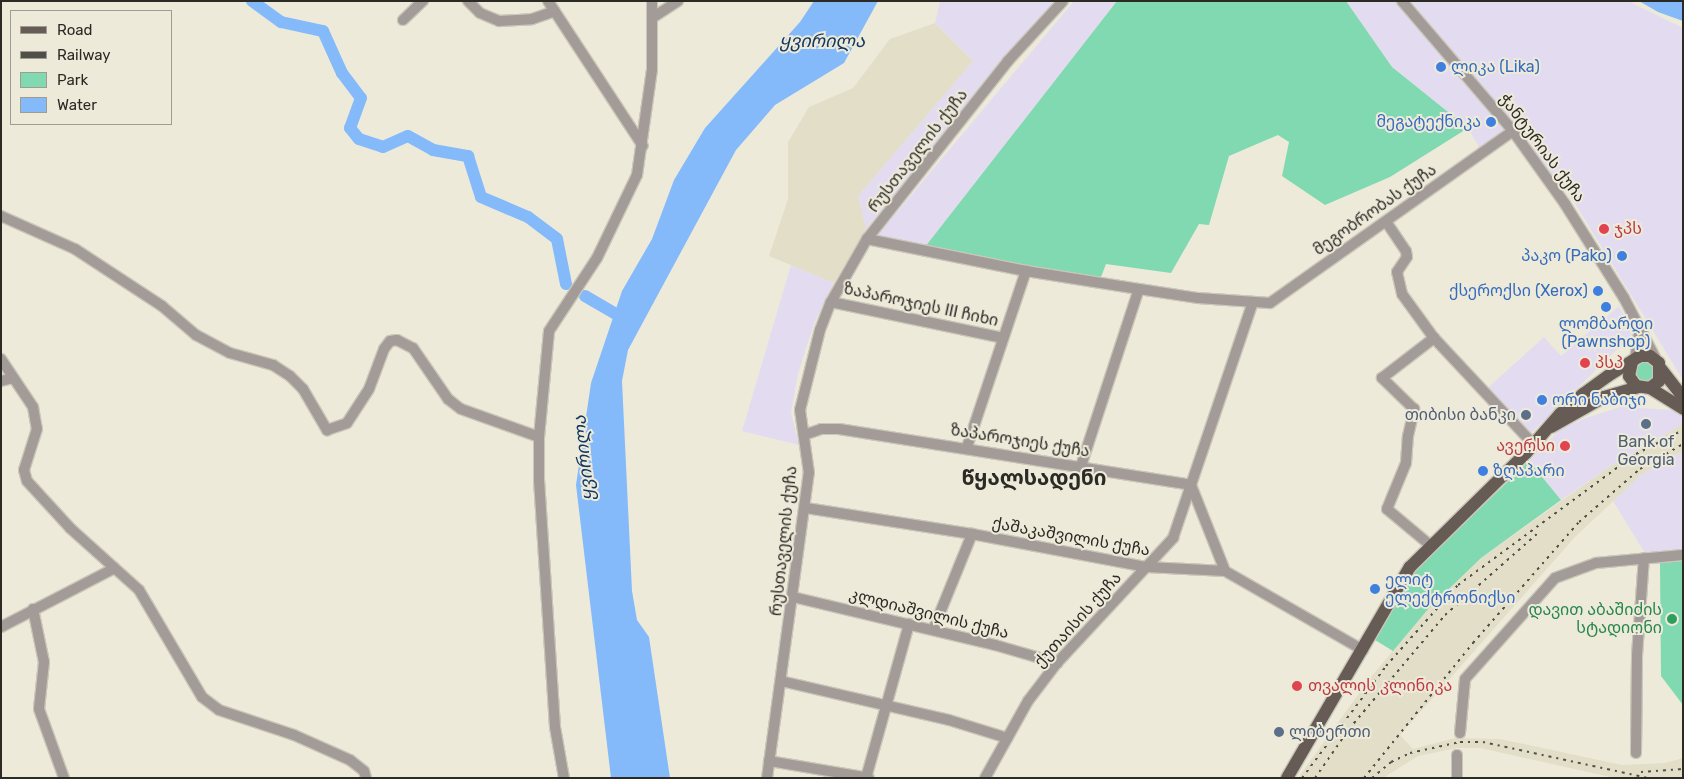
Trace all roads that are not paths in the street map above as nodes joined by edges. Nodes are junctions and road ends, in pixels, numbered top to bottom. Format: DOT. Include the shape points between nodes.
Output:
graph roads {
  1 [pos="423,1"];
  2 [pos="468,1"];
  3 [pos="548,1"];
  4 [pos="652,1"];
  5 [pos="678,1"];
  6 [pos="1062,1"];
  7 [pos="1402,1"];
  8 [pos="555,11"];
  9 [pos="652,18"];
  10 [pos="404,20"];
  11 [pos="1513,131"];
  12 [pos="643,146"];
  13 [pos="1,216"];
  14 [pos="1387,223"];
  15 [pos="867,239"];
  16 [pos="1026,271"];
  17 [pos="1139,290"];
  18 [pos="832,302"];
  19 [pos="1252,304"];
  20 [pos="1640,326"];
  21 [pos="1003,338"];
  22 [pos="1434,338"];
  23 [pos="1,359"];
  24 [pos="1633,360"];
  25 [pos="1659,365"];
  26 [pos="1608,376"];
  27 [pos="13,378"];
  28 [pos="1,381"];
  29 [pos="1644,388"];
  30 [pos="1612,394"];
  31 [pos="1683,397"];
  32 [pos="1683,409"];
  33 [pos="1549,428"];
  34 [pos="804,435"];
  35 [pos="539,437"];
  36 [pos="1534,445"];
  37 [pos="967,447"];
  38 [pos="1081,466"];
  39 [pos="1191,485"];
  40 [pos="806,508"];
  41 [pos="972,534"];
  42 [pos="1430,545"];
  43 [pos="1683,555"];
  44 [pos="1644,558"];
  45 [pos="1147,567"];
  46 [pos="115,568"];
  47 [pos="1225,571"];
  48 [pos="793,598"];
  49 [pos="33,609"];
  50 [pos="909,624"];
  51 [pos="1,627"];
  52 [pos="933,630"];
  53 [pos="1363,650"];
  54 [pos="1057,663"];
  55 [pos="781,681"];
  56 [pos="887,704"];
  57 [pos="1460,733"];
  58 [pos="1007,738"];
  59 [pos="1636,753"];
  60 [pos="1457,755"];
  61 [pos="769,761"];
  62 [pos="64,778"];
  63 [pos="366,778"];
  64 [pos="564,778"];
  65 [pos="767,778"];
  66 [pos="867,778"];
  67 [pos="985,778"];
  68 [pos="1287,778"];
  69 [pos="1457,778"];
  1 -- 10 [label="street"];
  2 -- 8 [label="street" via="480,13 499,21 532,19"];
  3 -- 8 [label="street"];
  4 -- 9 [label="street"];
  5 -- 9 [label="street"];
  6 -- 15 [label="street, რუსთაველის ქუჩა" via="1008,61"];
  7 -- 11 [label="street, ჭანტურიას ქუჩა"];
  8 -- 12 [label="street"];
  9 -- 12 [label="street" via="652,70"];
  11 -- 14 [label="street, მეგობრობას ქუჩა"];
  11 -- 20 [label="street, ჭანტურიას ქუჩა" via="1570,211"];
  12 -- 35 [label="street" via="637,175 597,258 549,332"];
  13 -- 35 [label="street" via="75,249 162,306 196,335 230,353 273,365 290,376 312,403 327,430 347,424 369,389 384,350 390,341 397,340 413,348 448,399 461,409"];
  14 -- 19 [label="street, მეგობრობას ქუჩა" via="1270,303"];
  14 -- 22 [label="street" via="1406,251 1407,257 1397,272 1402,294"];
  15 -- 16 [label="street"];
  15 -- 18 [label="street, რუსთაველის ქუჩა"];
  16 -- 17 [label="street"];
  16 -- 21 [label="street, ზაპაროჯიეს III ჩიხი"];
  17 -- 19 [label="street"];
  17 -- 38 [label="street"];
  18 -- 21 [label="street, ზაპაროჯიეს III ჩიხი"];
  18 -- 34 [label="street, რუსთაველის ქუჩა" via="807,372 800,410"];
  19 -- 39 [label="street, ქუთაისის ქუჩა"];
  20 -- 24 [label="street"];
  20 -- 25 [label="street, ჭანტურიას ქუჩა"];
  21 -- 37 [label="street, ზაპაროჯიეს III ჩიხი"];
  22 -- 36 [label="street"];
  22 -- 42 [label="street" via="1382,378 1414,409 1406,462 1387,509"];
  23 -- 27 [label="street"];
  24 -- 25 [label="main road" via="1646,356"];
  24 -- 26 [label="main road"];
  24 -- 29 [label="main road" via="1629,376"];
  25 -- 29 [label="main road" via="1659,380"];
  25 -- 31 [label="main road"];
  26 -- 30 [label="main road" via="1615,381"];
  26 -- 33 [label="main road" via="1560,414"];
  27 -- 28 [label="street"];
  27 -- 46 [label="street" via="33,407 37,429 24,470 27,481 70,528"];
  29 -- 30 [label="main road"];
  29 -- 32 [label="main road"];
  30 -- 33 [label="main road"];
  33 -- 36 [label="main road"];
  34 -- 37 [label="street, ზაპაროჯიეს ქუჩა" via="821,429 839,429"];
  34 -- 40 [label="street, რუსთაველის ქუჩა" via="810,473"];
  35 -- 64 [label="street" via="555,727"];
  36 -- 42 [label="main road"];
  37 -- 38 [label="street, ზაპაროჯიეს ქუჩა"];
  38 -- 39 [label="street, ზაპაროჯიეს ქუჩა"];
  39 -- 45 [label="street, ქუთაისის ქუჩა" via="1173,538"];
  39 -- 47 [label="street"];
  40 -- 41 [label="street, ქაშაკაშვილის ქუჩა"];
  40 -- 48 [label="street, რუსთაველის ქუჩა"];
  41 -- 45 [label="street, ქაშაკაშვილის ქუჩა"];
  41 -- 52 [label="street, ქაშაკაშვილის ქუჩა"];
  42 -- 53 [label="main road" via="1405,574"];
  43 -- 44 [label="street"];
  44 -- 57 [label="street" via="1579,567 1545,586 1465,679"];
  44 -- 59 [label="street" via="1637,655"];
  45 -- 47 [label="street, ქაშაკაშვილის ქუჩა"];
  45 -- 54 [label="street, ქუთაისის ქუჩა"];
  46 -- 49 [label="street"];
  46 -- 63 [label="street" via="148,602 202,697 219,710 294,735 350,760 364,771"];
  47 -- 53 [label="street"];
  48 -- 50 [label="street, კლდიაშვილის ქუჩა"];
  48 -- 55 [label="street, რუსთაველის ქუჩა"];
  49 -- 51 [label="street"];
  49 -- 62 [label="street" via="44,662 39,709"];
  50 -- 52 [label="street, კლდიაშვილის ქუჩა"];
  50 -- 56 [label="street"];
  52 -- 54 [label="street, კლდიაშვილის ქუჩა"];
  53 -- 68 [label="main road"];
  54 -- 58 [label="street, ქუთაისის ქუჩა" via="1028,701"];
  55 -- 56 [label="street"];
  55 -- 61 [label="street, რუსთაველის ქუჩა"];
  56 -- 58 [label="street"];
  56 -- 66 [label="street"];
  58 -- 67 [label="street, ქუთაისის ქუჩა"];
  60 -- 69 [label="street"];
  61 -- 65 [label="street, რუსთაველის ქუჩა"];
  61 -- 66 [label="street"];
}
